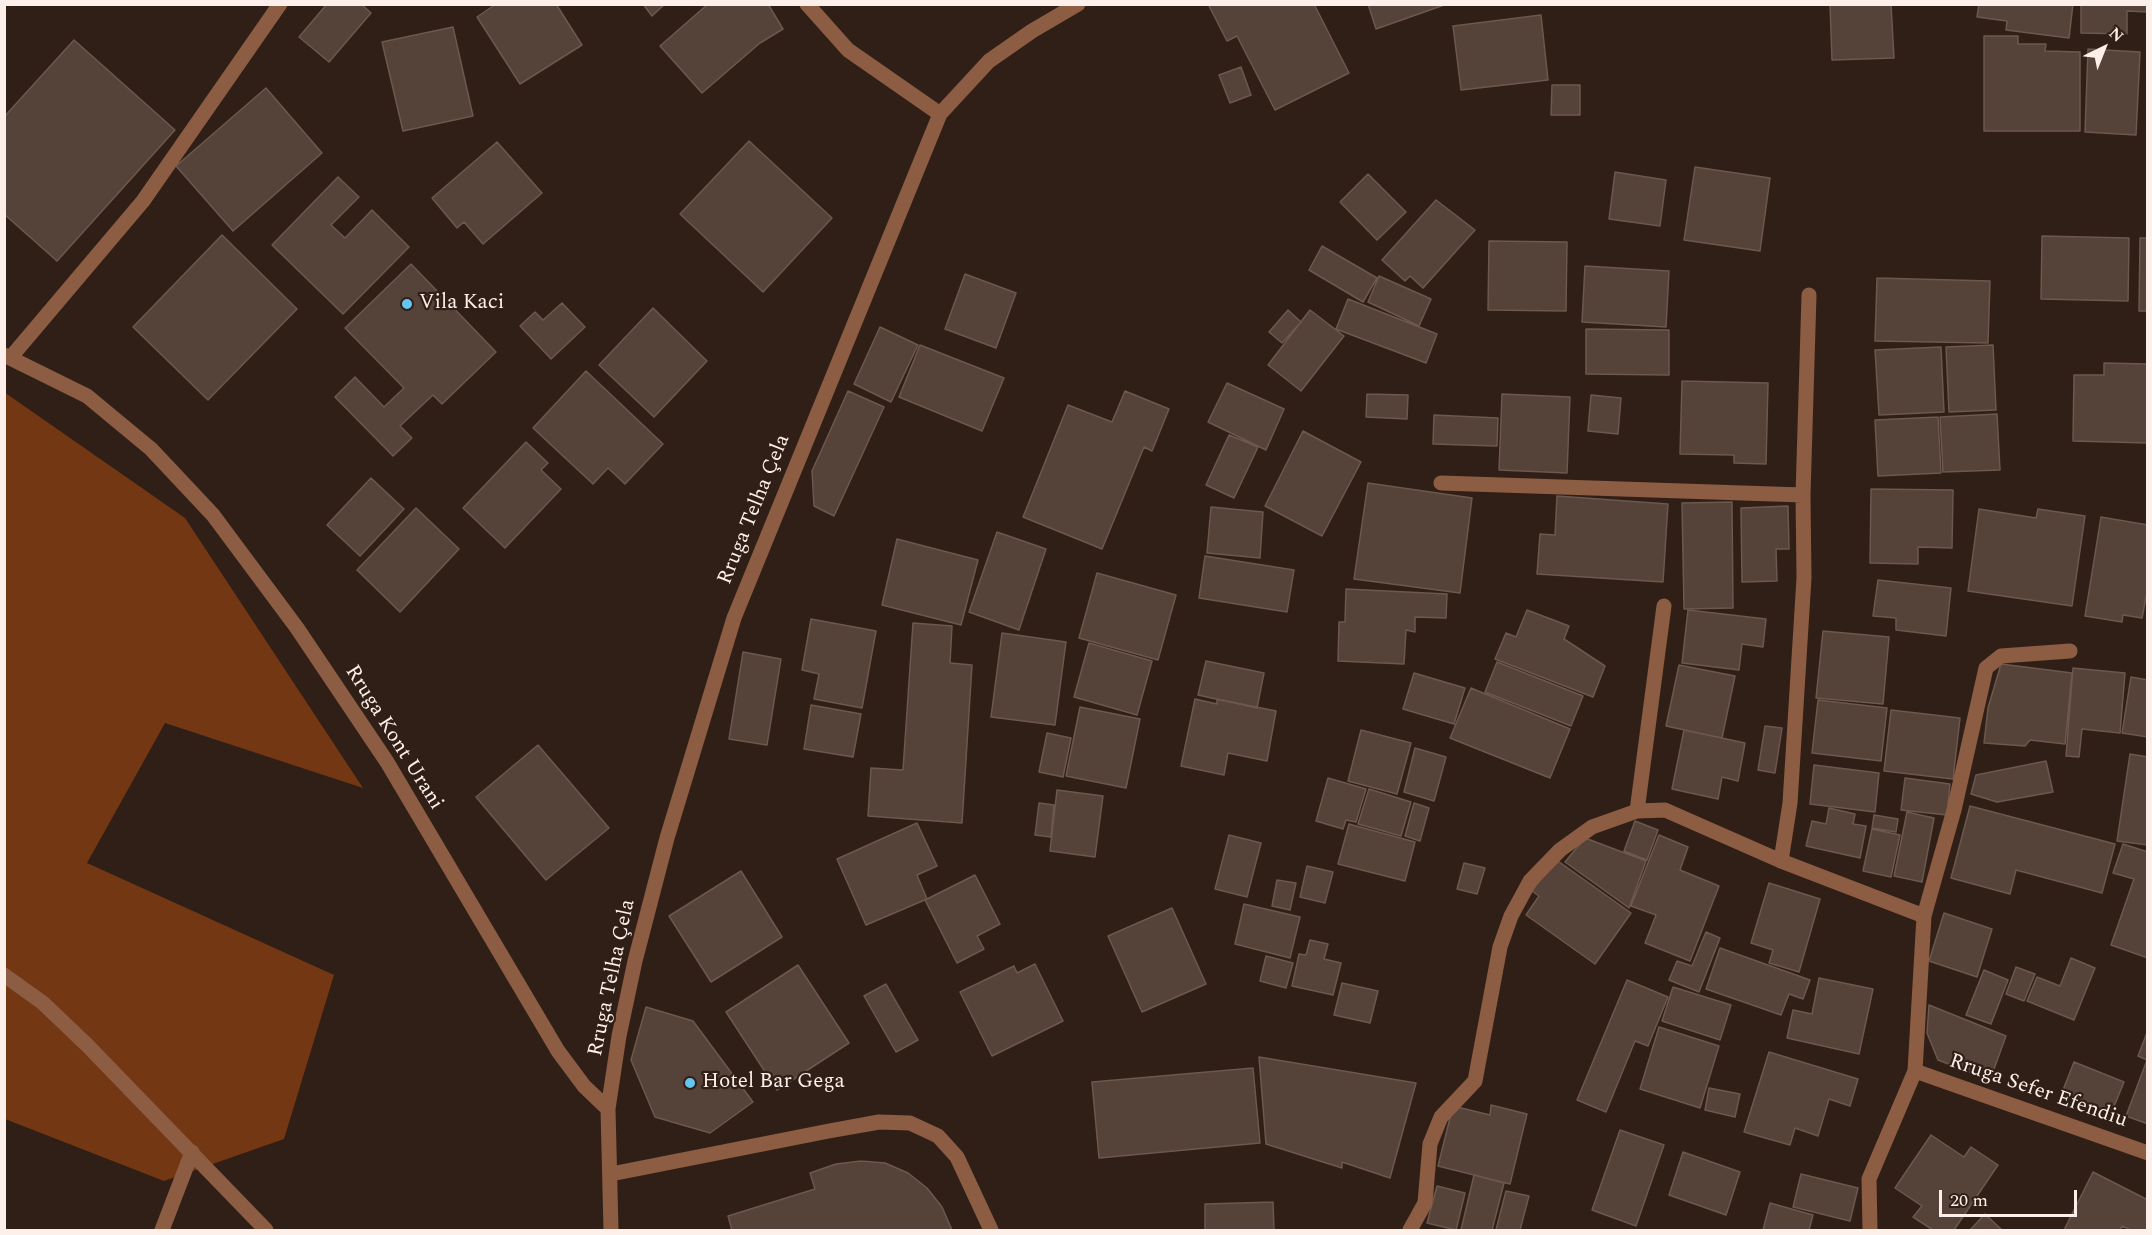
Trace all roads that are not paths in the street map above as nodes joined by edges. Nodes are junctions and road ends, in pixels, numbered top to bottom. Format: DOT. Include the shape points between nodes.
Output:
graph roads {
  1 [pos="280,4"];
  2 [pos="807,4"];
  3 [pos="1078,4"];
  4 [pos="940,114"];
  5 [pos="1809,295"];
  6 [pos="8,356"];
  7 [pos="1442,483"];
  8 [pos="1803,495"];
  9 [pos="1664,606"];
  10 [pos="2070,651"];
  11 [pos="1637,811"];
  12 [pos="1781,861"];
  13 [pos="1924,916"];
  14 [pos="4,975"];
  15 [pos="1915,1071"];
  16 [pos="608,1108"];
  17 [pos="192,1152"];
  18 [pos="2148,1153"];
  19 [pos="611,1174"];
  20 [pos="613,1229"];
  21 [pos="162,1230"];
  22 [pos="267,1230"];
  23 [pos="991,1230"];
  24 [pos="1410,1230"];
  25 [pos="1870,1230"];
  1 -- 6 [label="street" via="143,201"];
  2 -- 4 [label="street" via="848,50"];
  3 -- 4 [label="street, Rruga Telha Çela" via="989,61"];
  4 -- 16 [label="street, Rruga Telha Çela" via="734,618 667,838 641,939 619,1036"];
  5 -- 8 [label="street"];
  6 -- 16 [label="street, Rruga Kont Urani" via="87,396 151,448 213,515 297,628 387,762 558,1051 584,1086"];
  7 -- 8 [label="street"];
  8 -- 12 [label="street" via="1804,578 1797,709"];
  9 -- 11 [label="street"];
  10 -- 13 [label="street" via="2001,656 1986,668 1954,810"];
  11 -- 12 [label="street" via="1665,810"];
  11 -- 24 [label="street" via="1592,827 1560,849 1530,880 1500,947 1474,1081 1440,1117 1430,1144 1425,1203"];
  12 -- 13 [label="street"];
  13 -- 15 [label="street"];
  14 -- 17 [label="street" via="43,1003"];
  15 -- 18 [label="street, Rruga Sefer Efendiu"];
  15 -- 25 [label="street" via="1869,1179"];
  16 -- 19 [label="street"];
  17 -- 21 [label="street"];
  17 -- 22 [label="street"];
  19 -- 20 [label="street"];
  19 -- 23 [label="street" via="879,1122 910,1123 938,1136 957,1157"];
}
